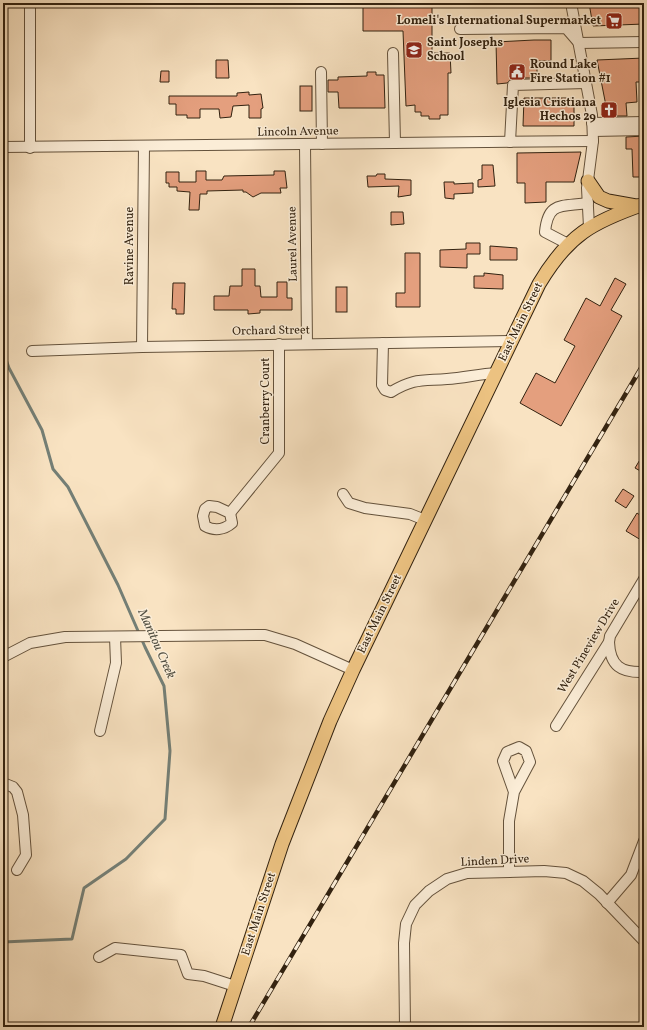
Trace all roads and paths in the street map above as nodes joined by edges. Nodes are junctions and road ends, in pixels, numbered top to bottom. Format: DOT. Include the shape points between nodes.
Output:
graph roads {
  1 [pos="30,3"];
  2 [pos="571,3"];
  3 [pos="460,29"];
  4 [pos="644,42"];
  5 [pos="579,43"];
  6 [pos="393,53"];
  7 [pos="321,72"];
  8 [pos="586,83"];
  9 [pos="644,122"];
  10 [pos="644,130"];
  11 [pos="593,132"];
  12 [pos="510,142"];
  13 [pos="395,143"];
  14 [pos="322,144"];
  15 [pos="305,145"];
  16 [pos="144,146"];
  17 [pos="3,147"];
  18 [pos="30,148"];
  19 [pos="588,181"];
  20 [pos="588,203"];
  21 [pos="641,205"];
  22 [pos="589,227"];
  23 [pos="568,244"];
  24 [pos="512,341"];
  25 [pos="383,343"];
  26 [pos="279,344"];
  27 [pos="307,344"];
  28 [pos="142,347"];
  29 [pos="32,351"];
  30 [pos="496,373"];
  31 [pos="343,494"];
  32 [pos="230,513"];
  33 [pos="425,520"];
  34 [pos="644,579"];
  35 [pos="115,636"];
  36 [pos="609,642"];
  37 [pos="3,657"];
  38 [pos="353,670"];
  39 [pos="644,672"];
  40 [pos="556,726"];
  41 [pos="100,731"];
  42 [pos="3,783"];
  43 [pos="514,792"];
  44 [pos="644,842"];
  45 [pos="17,870"];
  46 [pos="509,872"];
  47 [pos="607,903"];
  48 [pos="644,941"];
  49 [pos="99,957"];
  50 [pos="235,986"];
  51 [pos="222,1027"];
  52 [pos="405,1027"];
  1 -- 18 [label="street"];
  2 -- 5 [label="street"];
  3 -- 5 [label="street" via="566,28"];
  4 -- 5 [label="street"];
  5 -- 8 [label="street"];
  6 -- 13 [label="street"];
  7 -- 14 [label="street"];
  8 -- 11 [label="street"];
  8 -- 12 [label="street" via="513,85"];
  9 -- 11 [label="street"];
  10 -- 11 [label="street"];
  11 -- 12 [label="street, Lincoln Avenue"];
  11 -- 19 [label="street"];
  12 -- 13 [label="street, Lincoln Avenue"];
  13 -- 14 [label="street, Lincoln Avenue"];
  14 -- 15 [label="street, Lincoln Avenue"];
  15 -- 16 [label="street, Lincoln Avenue"];
  15 -- 27 [label="street, Laurel Avenue"];
  16 -- 18 [label="street, Lincoln Avenue"];
  16 -- 28 [label="street, Ravine Avenue"];
  17 -- 18 [label="street, Lincoln Avenue"];
  19 -- 20 [label="street"];
  19 -- 21 [label="main road" via="599,196 608,201"];
  20 -- 22 [label="street"];
  20 -- 23 [label="street" via="554,208 549,212 545,232"];
  21 -- 22 [label="main road, East Main Street" via="611,215"];
  22 -- 23 [label="main road, East Main Street"];
  23 -- 24 [label="main road, East Main Street" via="539,284"];
  24 -- 25 [label="street, Orchard Street"];
  24 -- 30 [label="main road, East Main Street"];
  25 -- 27 [label="street, Orchard Street"];
  25 -- 30 [label="street" via="382,385 385,390 391,392 408,382 418,380"];
  26 -- 27 [label="street, Orchard Street"];
  26 -- 28 [label="street, Orchard Street"];
  26 -- 32 [label="street, Cranberry Court" via="279,453"];
  28 -- 29 [label="street, Orchard Street"];
  30 -- 33 [label="main road, East Main Street"];
  31 -- 33 [label="street" via="349,503 365,508 410,514"];
  33 -- 38 [label="main road, East Main Street"];
  34 -- 36 [label="street, West Pineview Drive" via="610,636"];
  35 -- 37 [label="street" via="65,637 30,643"];
  35 -- 38 [label="street" via="264,635 295,644"];
  35 -- 41 [label="street" via="116,663"];
  36 -- 39 [label="street" via="609,652 621,669"];
  36 -- 40 [label="street, West Pineview Drive"];
  38 -- 50 [label="main road, East Main Street" via="330,721 282,844"];
  42 -- 45 [label="street" via="13,787 17,792 23,815 26,855"];
  43 -- 46 [label="street" via="509,821"];
  44 -- 47 [label="street" via="631,875"];
  46 -- 47 [label="street, Linden Drive" via="566,873 583,881"];
  46 -- 52 [label="street, Linden Drive" via="467,873 447,879 429,891 415,905 406,924 404,943"];
  47 -- 48 [label="street, Linden Drive"];
  49 -- 50 [label="street" via="115,948 181,955 188,974 204,976"];
  50 -- 51 [label="main road, East Main Street"];
}
